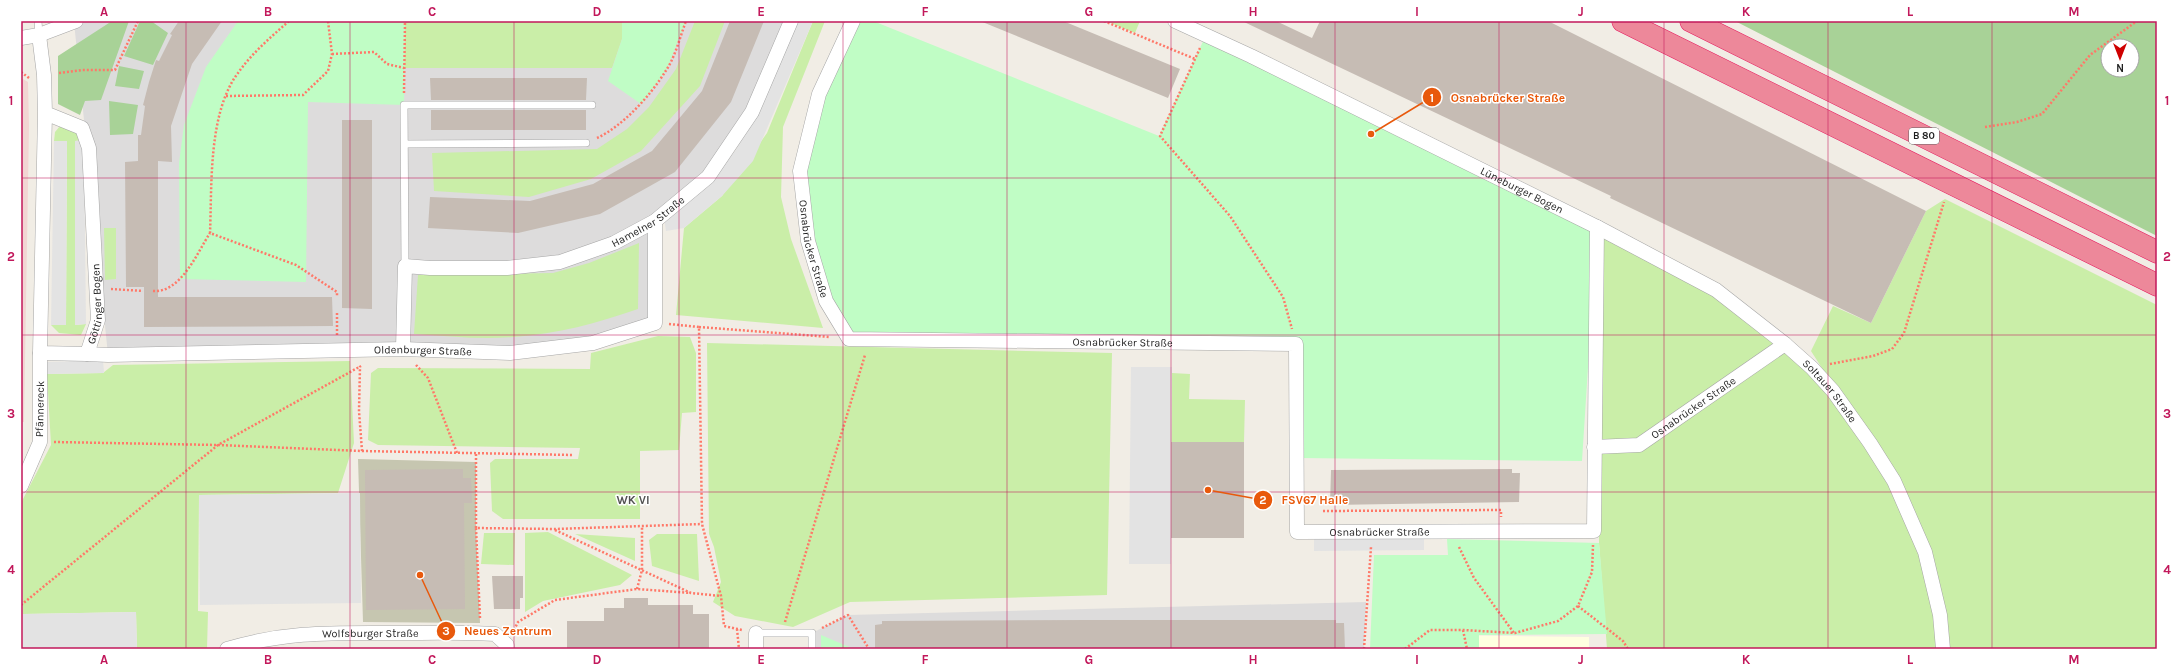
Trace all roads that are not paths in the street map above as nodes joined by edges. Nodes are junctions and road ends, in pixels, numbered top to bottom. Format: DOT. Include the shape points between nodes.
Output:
graph roads {
  1 [pos="76,21"];
  2 [pos="791,21"];
  3 [pos="853,21"];
  4 [pos="1175,21"];
  5 [pos="1623,21"];
  6 [pos="1691,21"];
  7 [pos="38,28"];
  8 [pos="21,38"];
  9 [pos="592,105"];
  10 [pos="45,113"];
  11 [pos="586,143"];
  12 [pos="405,144"];
  13 [pos="655,221"];
  14 [pos="1597,227"];
  15 [pos="2157,252"];
  16 [pos="405,266"];
  17 [pos="2157,285"];
  18 [pos="1785,344"];
  19 [pos="403,349"];
  20 [pos="40,353"];
  21 [pos="87,354"];
  22 [pos="1594,447"];
  23 [pos="21,486"];
  24 [pos="756,633"];
  25 [pos="507,647"];
  26 [pos="226,649"];
  27 [pos="756,649"];
  28 [pos="812,649"];
  29 [pos="1943,649"];
  1 -- 7 [label="street"];
  2 -- 13 [label="street, Hamelner Straße" via="752,112 708,177"];
  3 -- 22 [label="street, Osnabrücker Straße" via="819,94 800,172 808,241 827,307 849,339 1296,344 1297,532 1594,531"];
  4 -- 14 [label="street, Lüneburger Bogen"];
  5 -- 17 [label="highway, B 80"];
  6 -- 15 [label="highway, B 80"];
  7 -- 8 [label="street"];
  7 -- 10 [label="street" via="44,75"];
  9 -- 12 [label="lane" via="404,106"];
  10 -- 20 [label="street"];
  10 -- 21 [label="street, Göttinger Bogen" via="82,128 89,148 98,320"];
  11 -- 12 [label="lane"];
  12 -- 16 [label="lane"];
  13 -- 16 [label="street, Hamelner Straße" via="614,243 560,262 507,268"];
  13 -- 19 [label="street, Oldenburger Straße" via="655,323 593,343 510,353"];
  14 -- 18 [label="street, Soltauer Straße" via="1716,290"];
  14 -- 22 [label="street"];
  16 -- 19 [label="street"];
  18 -- 22 [label="street, Osnabrücker Straße" via="1639,445"];
  18 -- 29 [label="street, Soltauer Straße" via="1833,391 1870,442 1894,481 1925,552 1940,615"];
  19 -- 21 [label="street, Oldenburger Straße"];
  20 -- 21 [label="street, Göttinger Bogen"];
  20 -- 23 [label="street, Pfännereck" via="40,442"];
  24 -- 27 [label="street"];
  24 -- 28 [label="lane" via="812,633"];
  25 -- 26 [label="street, Wolfsburger Straße" via="495,634 481,633 302,633 257,640"];
}
